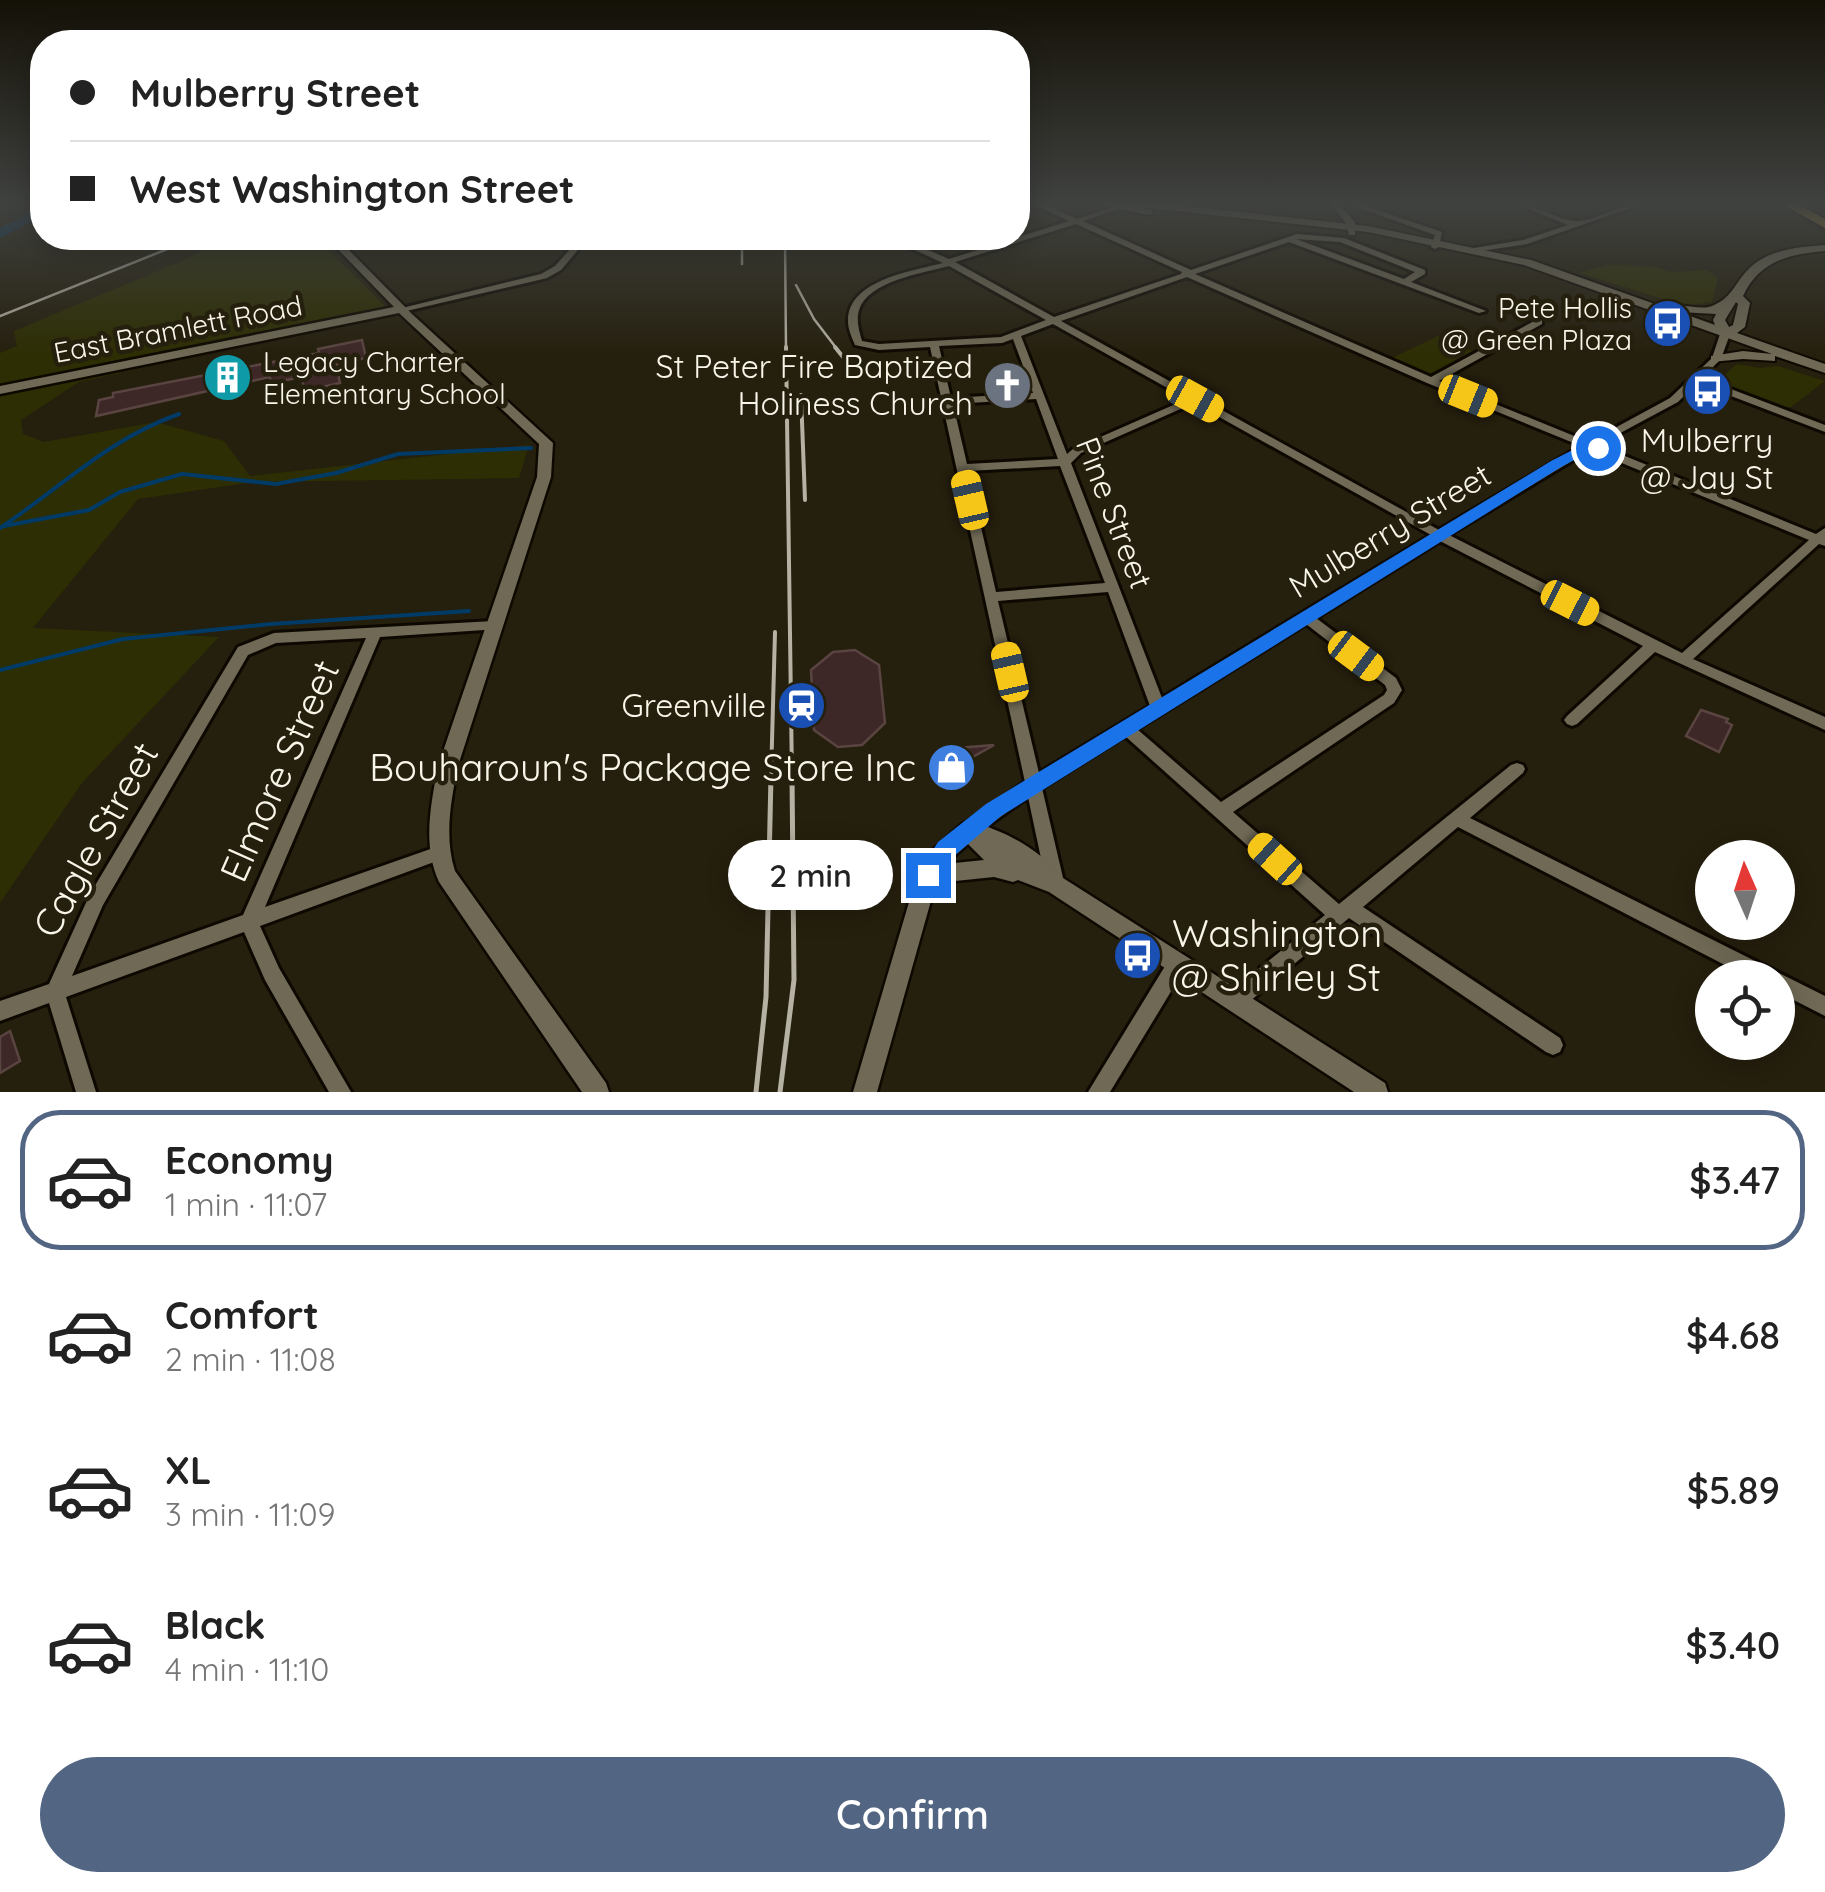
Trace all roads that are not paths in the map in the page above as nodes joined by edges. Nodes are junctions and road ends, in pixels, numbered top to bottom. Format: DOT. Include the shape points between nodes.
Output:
graph roads {
  1 [pos="349,255"];
  2 [pos="569,255"];
  3 [pos="932,255"];
  4 [pos="974,255"];
  5 [pos="1148,255"];
  6 [pos="1238,255"];
  7 [pos="1331,255"];
  8 [pos="1379,255"];
  9 [pos="1480,255"];
  10 [pos="1496,255"];
  11 [pos="1517,255"];
  12 [pos="1780,255"];
  13 [pos="1520,261"];
  14 [pos="949,263"];
  15 [pos="1543,271"];
  16 [pos="1187,273"];
  17 [pos="1404,282"];
  18 [pos="1733,299"];
  19 [pos="1644,305"];
  20 [pos="402,308"];
  21 [pos="1482,312"];
  22 [pos="1053,321"];
  23 [pos="1540,322"];
  24 [pos="1725,334"];
  25 [pos="1016,338"];
  26 [pos="934,344"];
  27 [pos="1716,359"];
  28 [pos="1804,362"];
  29 [pos="1825,369"];
  30 [pos="1698,380"];
  31 [pos="1431,381"];
  32 [pos="0,390"];
  33 [pos="1040,396"];
  34 [pos="1195,399"];
  35 [pos="948,401"];
  36 [pos="1825,429"];
  37 [pos="1590,445"];
  38 [pos="1066,462"];
  39 [pos="963,468"];
  40 [pos="1441,536"];
  41 [pos="1822,538"];
  42 [pos="1113,587"];
  43 [pos="992,597"];
  44 [pos="1306,617"];
  45 [pos="494,626"];
  46 [pos="375,632"];
  47 [pos="1653,645"];
  48 [pos="1683,660"];
  49 [pos="1160,709"];
  50 [pos="1572,720"];
  51 [pos="1825,724"];
  52 [pos="1126,729"];
  53 [pos="1517,769"];
  54 [pos="1036,783"];
  55 [pos="1221,811"];
  56 [pos="1457,819"];
  57 [pos="969,830"];
  58 [pos="439,853"];
  59 [pos="928,875"];
  60 [pos="1026,876"];
  61 [pos="1056,884"];
  62 [pos="1344,912"];
  63 [pos="248,923"];
  64 [pos="1735,960"];
  65 [pos="1177,964"];
  66 [pos="1795,991"];
  67 [pos="54,992"];
  68 [pos="1236,1000"];
  69 [pos="1825,1006"];
  70 [pos="0,1011"];
  71 [pos="1552,1045"];
  72 [pos="86,1092"];
  73 [pos="341,1092"];
  74 [pos="597,1092"];
  75 [pos="865,1092"];
  76 [pos="1098,1092"];
  77 [pos="1376,1092"];
  1 -- 20 [label="street"];
  2 -- 20 [label="street, East Bramlett Road" via="544,276"];
  3 -- 14 [label="street"];
  4 -- 14 [label="street"];
  5 -- 16 [label="street"];
  6 -- 16 [label="street"];
  7 -- 17 [label="street"];
  8 -- 17 [label="street" via="1422,272"];
  9 -- 15 [label="main road"];
  10 -- 13 [label="main road"];
  11 -- 13 [label="street"];
  12 -- 18 [label="main road" via="1756,265"];
  13 -- 15 [label="main road"];
  14 -- 22 [label="street"];
  14 -- 26 [label="street" via="868,290 853,304 858,343"];
  15 -- 19 [label="main road"];
  16 -- 22 [label="street"];
  16 -- 31 [label="street"];
  17 -- 21 [label="street"];
  18 -- 19 [label="main road" via="1712,311"];
  18 -- 24 [label="main road" via="1744,304 1739,327"];
  19 -- 24 [label="main road"];
  20 -- 32 [label="street, East Bramlett Road"];
  20 -- 45 [label="street" via="546,443 544,477"];
  22 -- 25 [label="street"];
  22 -- 34 [label="street"];
  23 -- 31 [label="street"];
  24 -- 27 [label="street, Mulberry Street"];
  24 -- 28 [label="main road"];
  25 -- 26 [label="street"];
  25 -- 33 [label="street, Pine Street"];
  26 -- 35 [label="street"];
  27 -- 28 [label="main road"];
  27 -- 30 [label="street, Mulberry Street"];
  28 -- 29 [label="main road"];
  30 -- 36 [label="street"];
  30 -- 37 [label="street, Mulberry Street"];
  31 -- 37 [label="street"];
  33 -- 35 [label="street"];
  33 -- 38 [label="street, Pine Street"];
  34 -- 38 [label="street"];
  34 -- 40 [label="street"];
  35 -- 39 [label="street"];
  37 -- 40 [label="street, Mulberry Street"];
  37 -- 41 [label="street"];
  38 -- 39 [label="street"];
  38 -- 42 [label="street, Pine Street"];
  39 -- 43 [label="street"];
  40 -- 44 [label="street, Mulberry Street"];
  40 -- 47 [label="street"];
  41 -- 48 [label="street"];
  42 -- 43 [label="street"];
  42 -- 49 [label="street, Pine Street"];
  43 -- 54 [label="street"];
  44 -- 49 [label="street, Mulberry Street"];
  44 -- 55 [label="street" via="1395,690"];
  45 -- 46 [label="street"];
  45 -- 58 [label="street" via="448,766"];
  46 -- 63 [label="street, Elmore Street"];
  46 -- 67 [label="street, Cagle Street" via="262,641 243,651 96,900"];
  47 -- 48 [label="street"];
  47 -- 50 [label="street"];
  48 -- 51 [label="street"];
  49 -- 52 [label="street, Mulberry Street"];
  52 -- 54 [label="street, Mulberry Street"];
  52 -- 55 [label="street"];
  53 -- 56 [label="street"];
  54 -- 57 [label="street, Mulberry Street"];
  54 -- 61 [label="street"];
  55 -- 62 [label="street"];
  56 -- 62 [label="street"];
  56 -- 64 [label="street"];
  57 -- 59 [label="street"];
  57 -- 60 [label="street" via="984,850"];
  57 -- 61 [label="street" via="1000,837 1038,862"];
  58 -- 63 [label="street"];
  58 -- 74 [label="street" via="460,899"];
  59 -- 60 [label="street" via="994,868"];
  59 -- 75 [label="street"];
  60 -- 61 [label="street"];
  61 -- 65 [label="street"];
  62 -- 68 [label="street"];
  62 -- 71 [label="street"];
  63 -- 67 [label="street"];
  63 -- 73 [label="street, Elmore Street"];
  65 -- 68 [label="street"];
  65 -- 76 [label="street"];
  66 -- 69 [label="street"];
  67 -- 70 [label="street"];
  67 -- 72 [label="street, Cagle Street"];
  68 -- 77 [label="street"];
}
